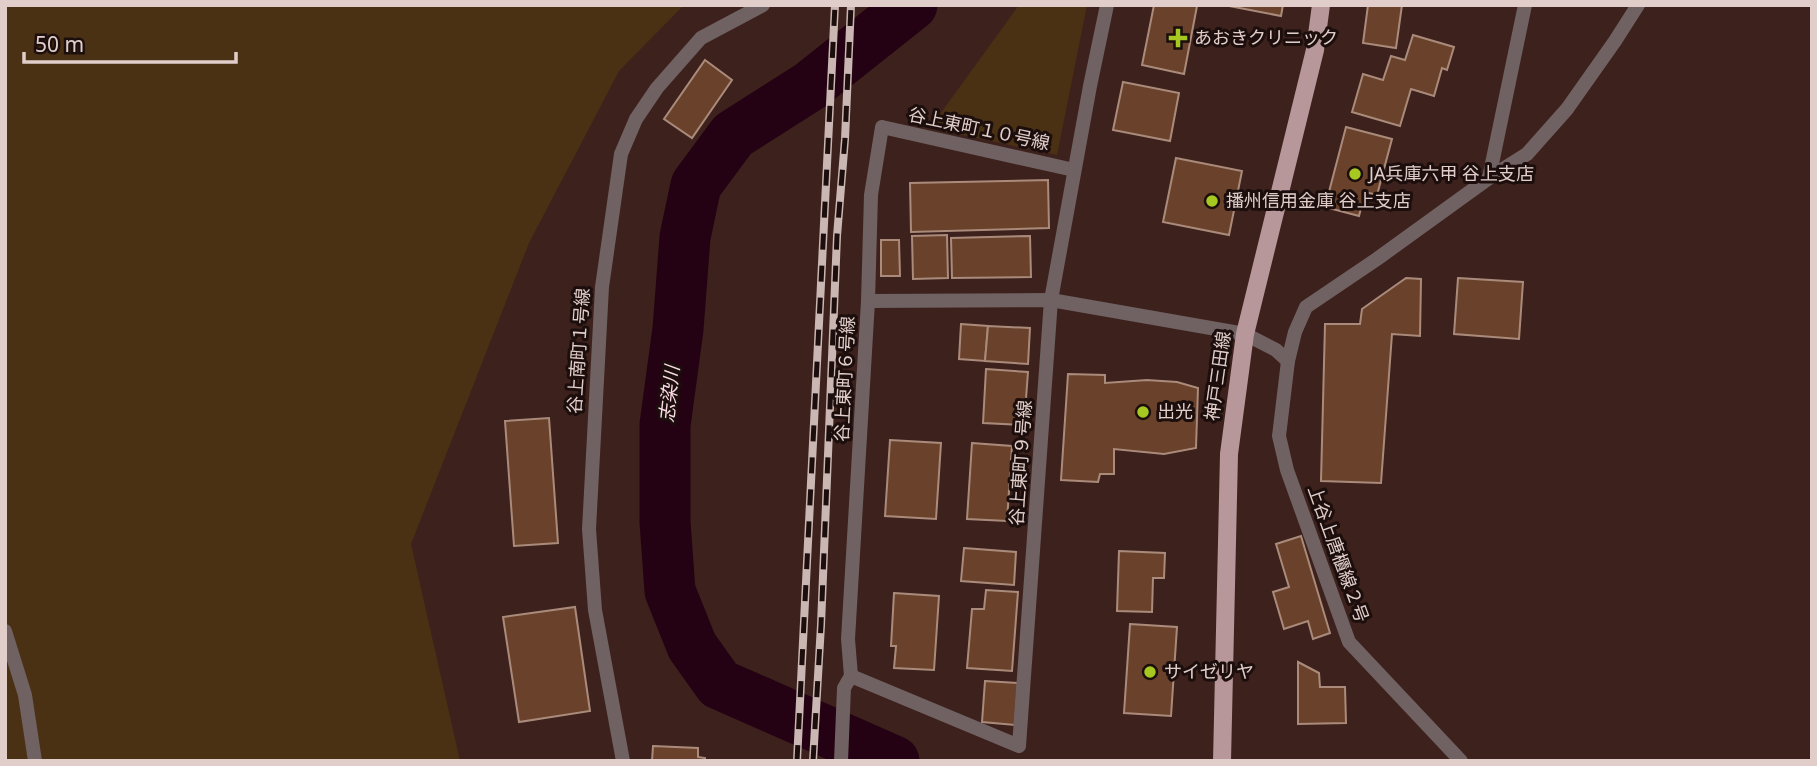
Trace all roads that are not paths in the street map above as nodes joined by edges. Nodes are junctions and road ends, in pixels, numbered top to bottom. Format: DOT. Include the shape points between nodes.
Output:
graph roads {
  1 [pos="763,5"];
  2 [pos="1107,5"];
  3 [pos="1321,5"];
  4 [pos="1525,5"];
  5 [pos="1637,5"];
  6 [pos="1074,170"];
  7 [pos="1489,178"];
  8 [pos="1051,300"];
  9 [pos="868,301"];
  10 [pos="1245,334"];
  11 [pos="1288,361"];
  12 [pos="5,631"];
  13 [pos="851,676"];
  14 [pos="35,761"];
  15 [pos="623,761"];
  16 [pos="841,761"];
  17 [pos="1222,761"];
  18 [pos="1461,761"];
  1 -- 15 [label="street, 谷上南町１号線" via="701,38 657,88 636,119 621,154 602,287 589,528 595,610"];
  2 -- 6 [label="street, 谷上東町９号線"];
  3 -- 10 [label="main road, 神戸三田線" via="1315,50"];
  4 -- 7 [label="street"];
  5 -- 7 [label="street, 上谷上唐櫃線２号" via="1567,109 1527,154"];
  6 -- 8 [label="street, 谷上東町９号線"];
  6 -- 9 [label="street, 谷上東町１０号線" via="882,127 871,195"];
  7 -- 11 [label="street, 上谷上唐櫃線２号" via="1306,307"];
  8 -- 9 [label="street, 谷上東町６号線"];
  8 -- 10 [label="street, 谷上東町６号線"];
  8 -- 13 [label="street, 谷上東町９号線" via="1019,746"];
  9 -- 13 [label="street, 谷上東町６号線" via="848,639"];
  10 -- 11 [label="street, 谷上東町６号線"];
  10 -- 17 [label="main road, 神戸三田線" via="1229,454"];
  11 -- 18 [label="street, 上谷上唐櫃線２号" via="1279,436 1349,642"];
  12 -- 14 [label="street" via="25,695"];
  13 -- 16 [label="street, 谷上東町６号線" via="844,688"];
}
